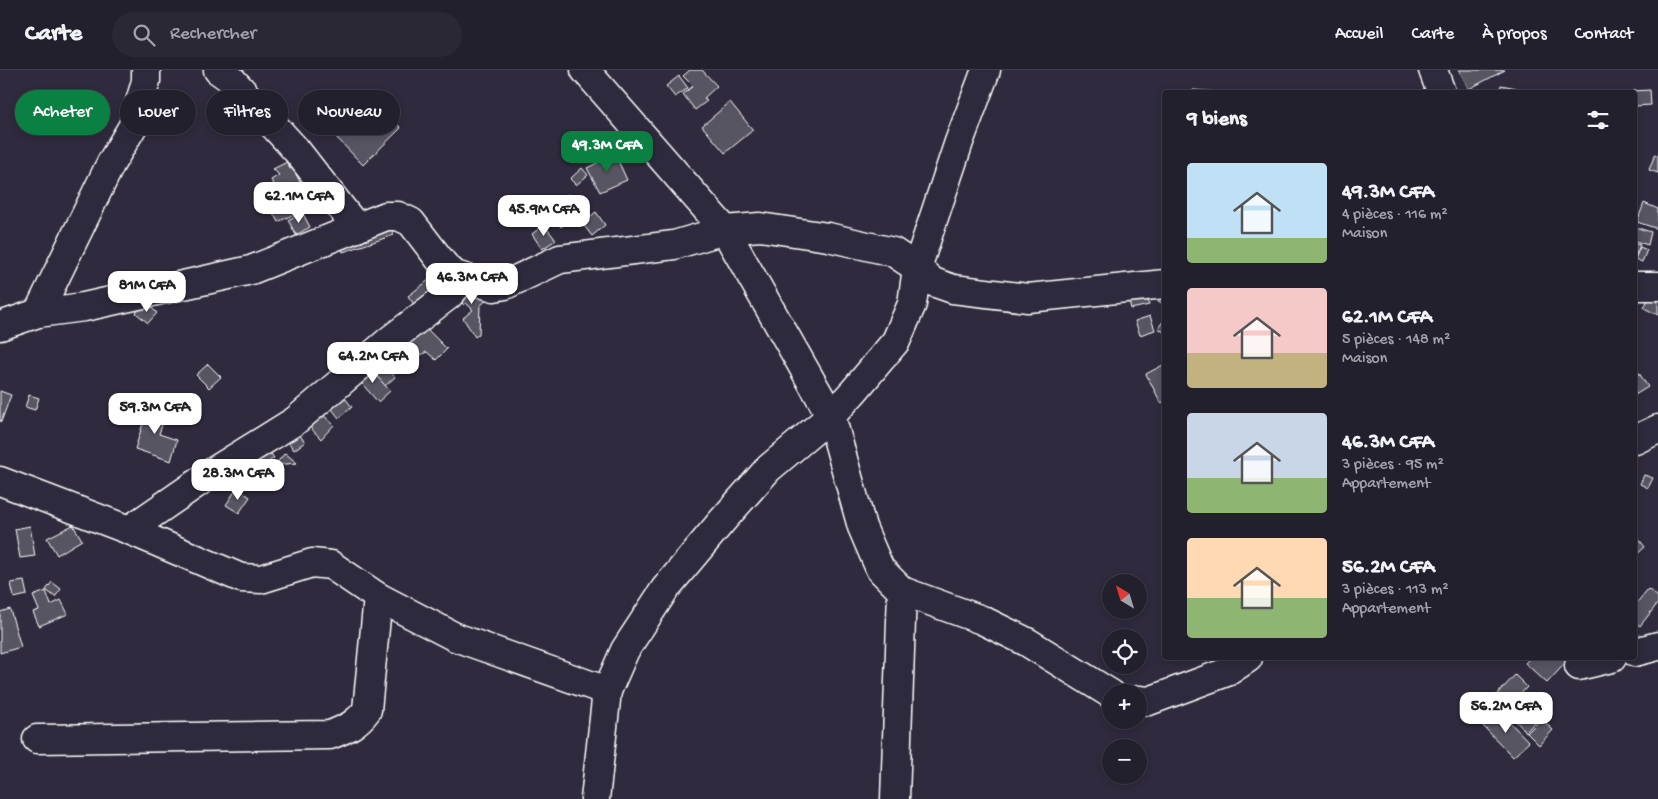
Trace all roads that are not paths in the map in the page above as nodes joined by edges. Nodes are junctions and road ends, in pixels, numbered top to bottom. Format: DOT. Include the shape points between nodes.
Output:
graph roads {
  1 [pos="146,70"];
  2 [pos="218,70"];
  3 [pos="585,70"];
  4 [pos="986,70"];
  5 [pos="1433,70"];
  6 [pos="1440,90"];
  7 [pos="357,228"];
  8 [pos="725,230"];
  9 [pos="917,268"];
  10 [pos="464,278"];
  11 [pos="1162,284"];
  12 [pos="1637,286"];
  13 [pos="1658,286"];
  14 [pos="38,313"];
  15 [pos="0,326"];
  16 [pos="831,416"];
  17 [pos="1658,429"];
  18 [pos="1637,439"];
  19 [pos="0,481"];
  20 [pos="129,530"];
  21 [pos="902,591"];
  22 [pos="378,597"];
  23 [pos="1658,646"];
  24 [pos="1637,651"];
  25 [pos="1245,660"];
  26 [pos="1604,660"];
  27 [pos="1579,666"];
  28 [pos="1102,688"];
  29 [pos="607,691"];
  30 [pos="1147,701"];
  31 [pos="37,739"];
  32 [pos="595,799"];
  33 [pos="895,799"];
  1 -- 14 [label="street" via="133,126 111,163"];
  2 -- 7 [label="street" via="232,80 297,151"];
  3 -- 8 [label="street"];
  4 -- 9 [label="street"];
  5 -- 6 [label="street"];
  7 -- 10 [label="street" via="386,216 398,216 412,222 444,265"];
  7 -- 14 [label="street" via="251,270 84,308"];
  8 -- 9 [label="street" via="760,227 828,237 893,252"];
  8 -- 10 [label="street" via="674,245 560,259 494,287"];
  8 -- 16 [label="street"];
  9 -- 11 [label="street" via="933,282 953,290 1028,298"];
  9 -- 16 [label="street" via="912,304 896,341"];
  10 -- 20 [label="street" via="449,295 390,340 295,421"];
  12 -- 13 [label="street"];
  14 -- 15 [label="street"];
  16 -- 21 [label="street" via="862,528 880,568"];
  16 -- 29 [label="street" via="768,469 665,589 624,650"];
  17 -- 18 [label="street"];
  19 -- 20 [label="street"];
  20 -- 22 [label="street" via="241,578 261,579 312,563 331,565"];
  21 -- 28 [label="street" via="990,624 1027,642"];
  21 -- 33 [label="street"];
  22 -- 29 [label="street" via="455,637"];
  22 -- 31 [label="street" via="366,710 349,728 330,736"];
  23 -- 24 [label="street"];
  25 -- 30 [label="street" via="1227,672"];
  26 -- 27 [label="street"];
  29 -- 32 [label="street"];
}
